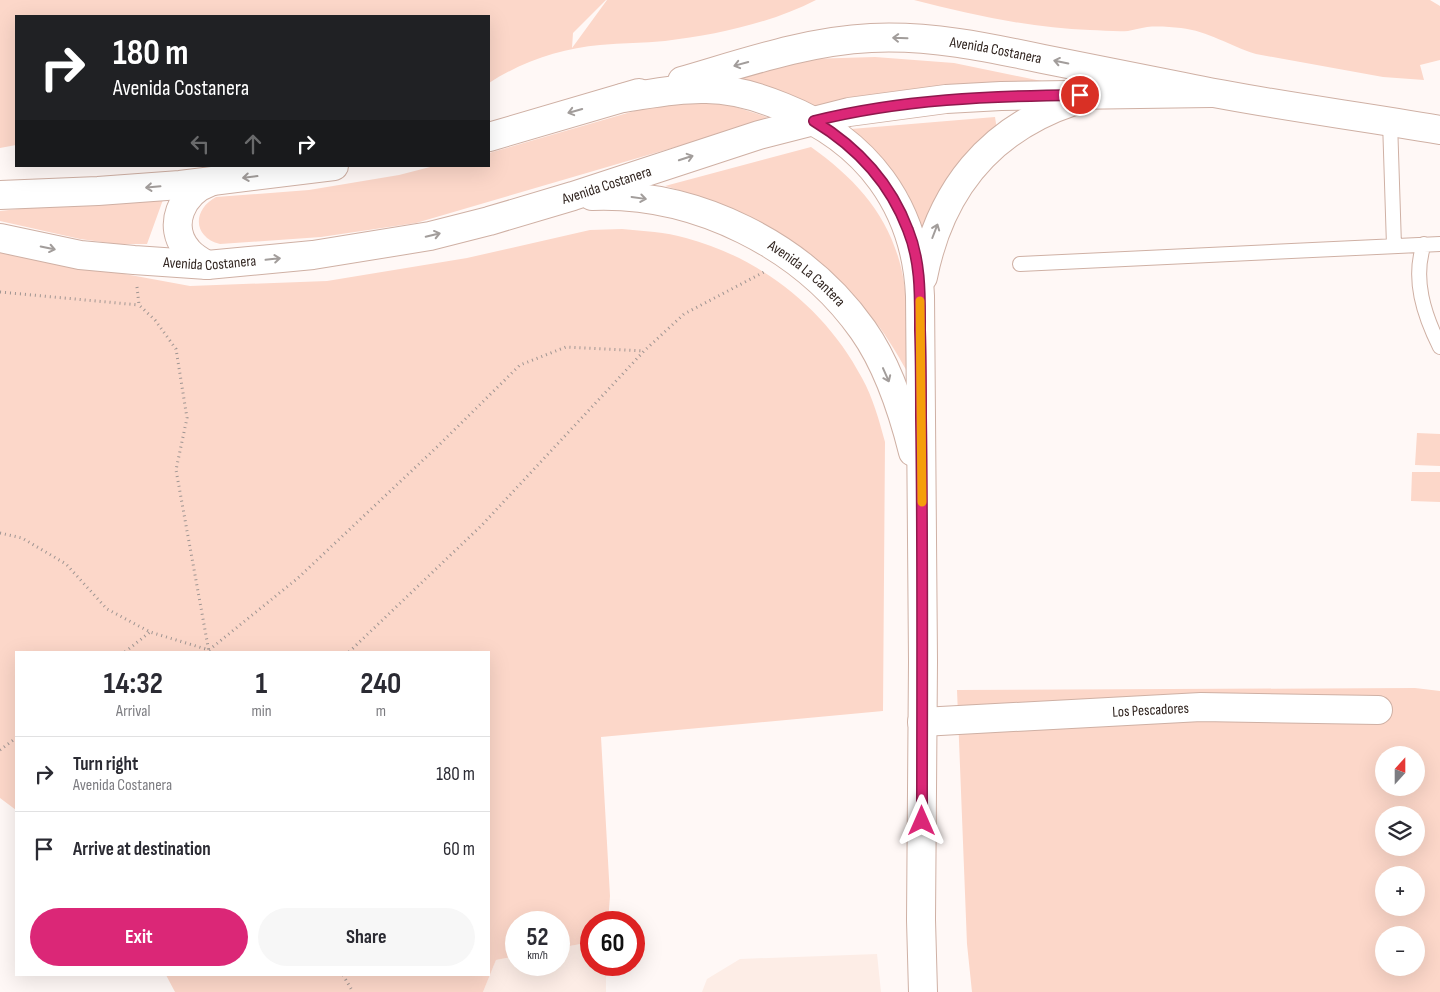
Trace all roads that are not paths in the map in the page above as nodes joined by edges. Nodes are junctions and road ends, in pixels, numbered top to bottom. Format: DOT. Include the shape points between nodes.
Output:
graph roads {
  1 [pos="1212,93"];
  2 [pos="1100,94"];
  3 [pos="622,98"];
  4 [pos="814,121"];
  5 [pos="1390,121"];
  6 [pos="1440,130"];
  7 [pos="490,136"];
  8 [pos="326,167"];
  9 [pos="219,181"];
  10 [pos="0,195"];
  11 [pos="573,196"];
  12 [pos="0,238"];
  13 [pos="1424,244"];
  14 [pos="1440,244"];
  15 [pos="1394,246"];
  16 [pos="1020,264"];
  17 [pos="207,265"];
  18 [pos="920,296"];
  19 [pos="1440,347"];
  20 [pos="922,490"];
  21 [pos="1378,710"];
  22 [pos="922,722"];
  23 [pos="921,920"];
  24 [pos="923,992"];
  25 [pos="934,992"];
  1 -- 2 [label="main road, Avenida Costanera"];
  1 -- 3 [label="main road, Avenida Costanera, one-way" via="1007,51 899,37 836,41 804,47"];
  1 -- 5 [label="main road, Avenida Costanera"];
  2 -- 4 [label="main road, Avenida Costanera" via="946,99 884,106"];
  18 -- 2 [label="main road, one-way" via="935,232 950,200 974,165 1023,124 1058,106"];
  3 -- 4 [label="main road, Avenida La Cantera" via="669,91 726,90 769,101"];
  3 -- 7 [label="main road, Avenida Costanera, one-way"];
  11 -- 4 [label="main road, Avenida Costanera, one-way" via="750,137"];
  4 -- 18 [label="main road, Avenida La Cantera" via="861,156 898,206 916,255"];
  5 -- 6 [label="main road, Avenida Costanera"];
  5 -- 15 [label="lane"];
  8 -- 9 [label="main road, one-way"];
  9 -- 10 [label="main road, one-way" via="140,189"];
  9 -- 17 [label="main road" via="192,192 178,217 178,230 184,246"];
  17 -- 11 [label="main road, Avenida Costanera, one-way" via="313,255 430,236"];
  11 -- 20 [label="main road, Avenida La Cantera, one-way" via="639,198 700,211 756,236 791,258 833,294 864,332 900,408"];
  12 -- 17 [label="main road, Avenida Costanera, one-way" via="80,255"];
  13 -- 14 [label="lane"];
  13 -- 15 [label="lane"];
  13 -- 19 [label="lane" via="1419,258 1419,282 1430,328"];
  15 -- 16 [label="lane"];
  18 -- 20 [label="main road, Avenida La Cantera"];
  20 -- 22 [label="main road, Avenida La Cantera"];
  21 -- 22 [label="main road, Los Pescadores" via="1201,707"];
  22 -- 23 [label="main road, Avenida La Cantera"];
  23 -- 24 [label="main road, Avenida La Cantera"];
  23 -- 25 [label="main road, Avenida La Cantera"];
}
